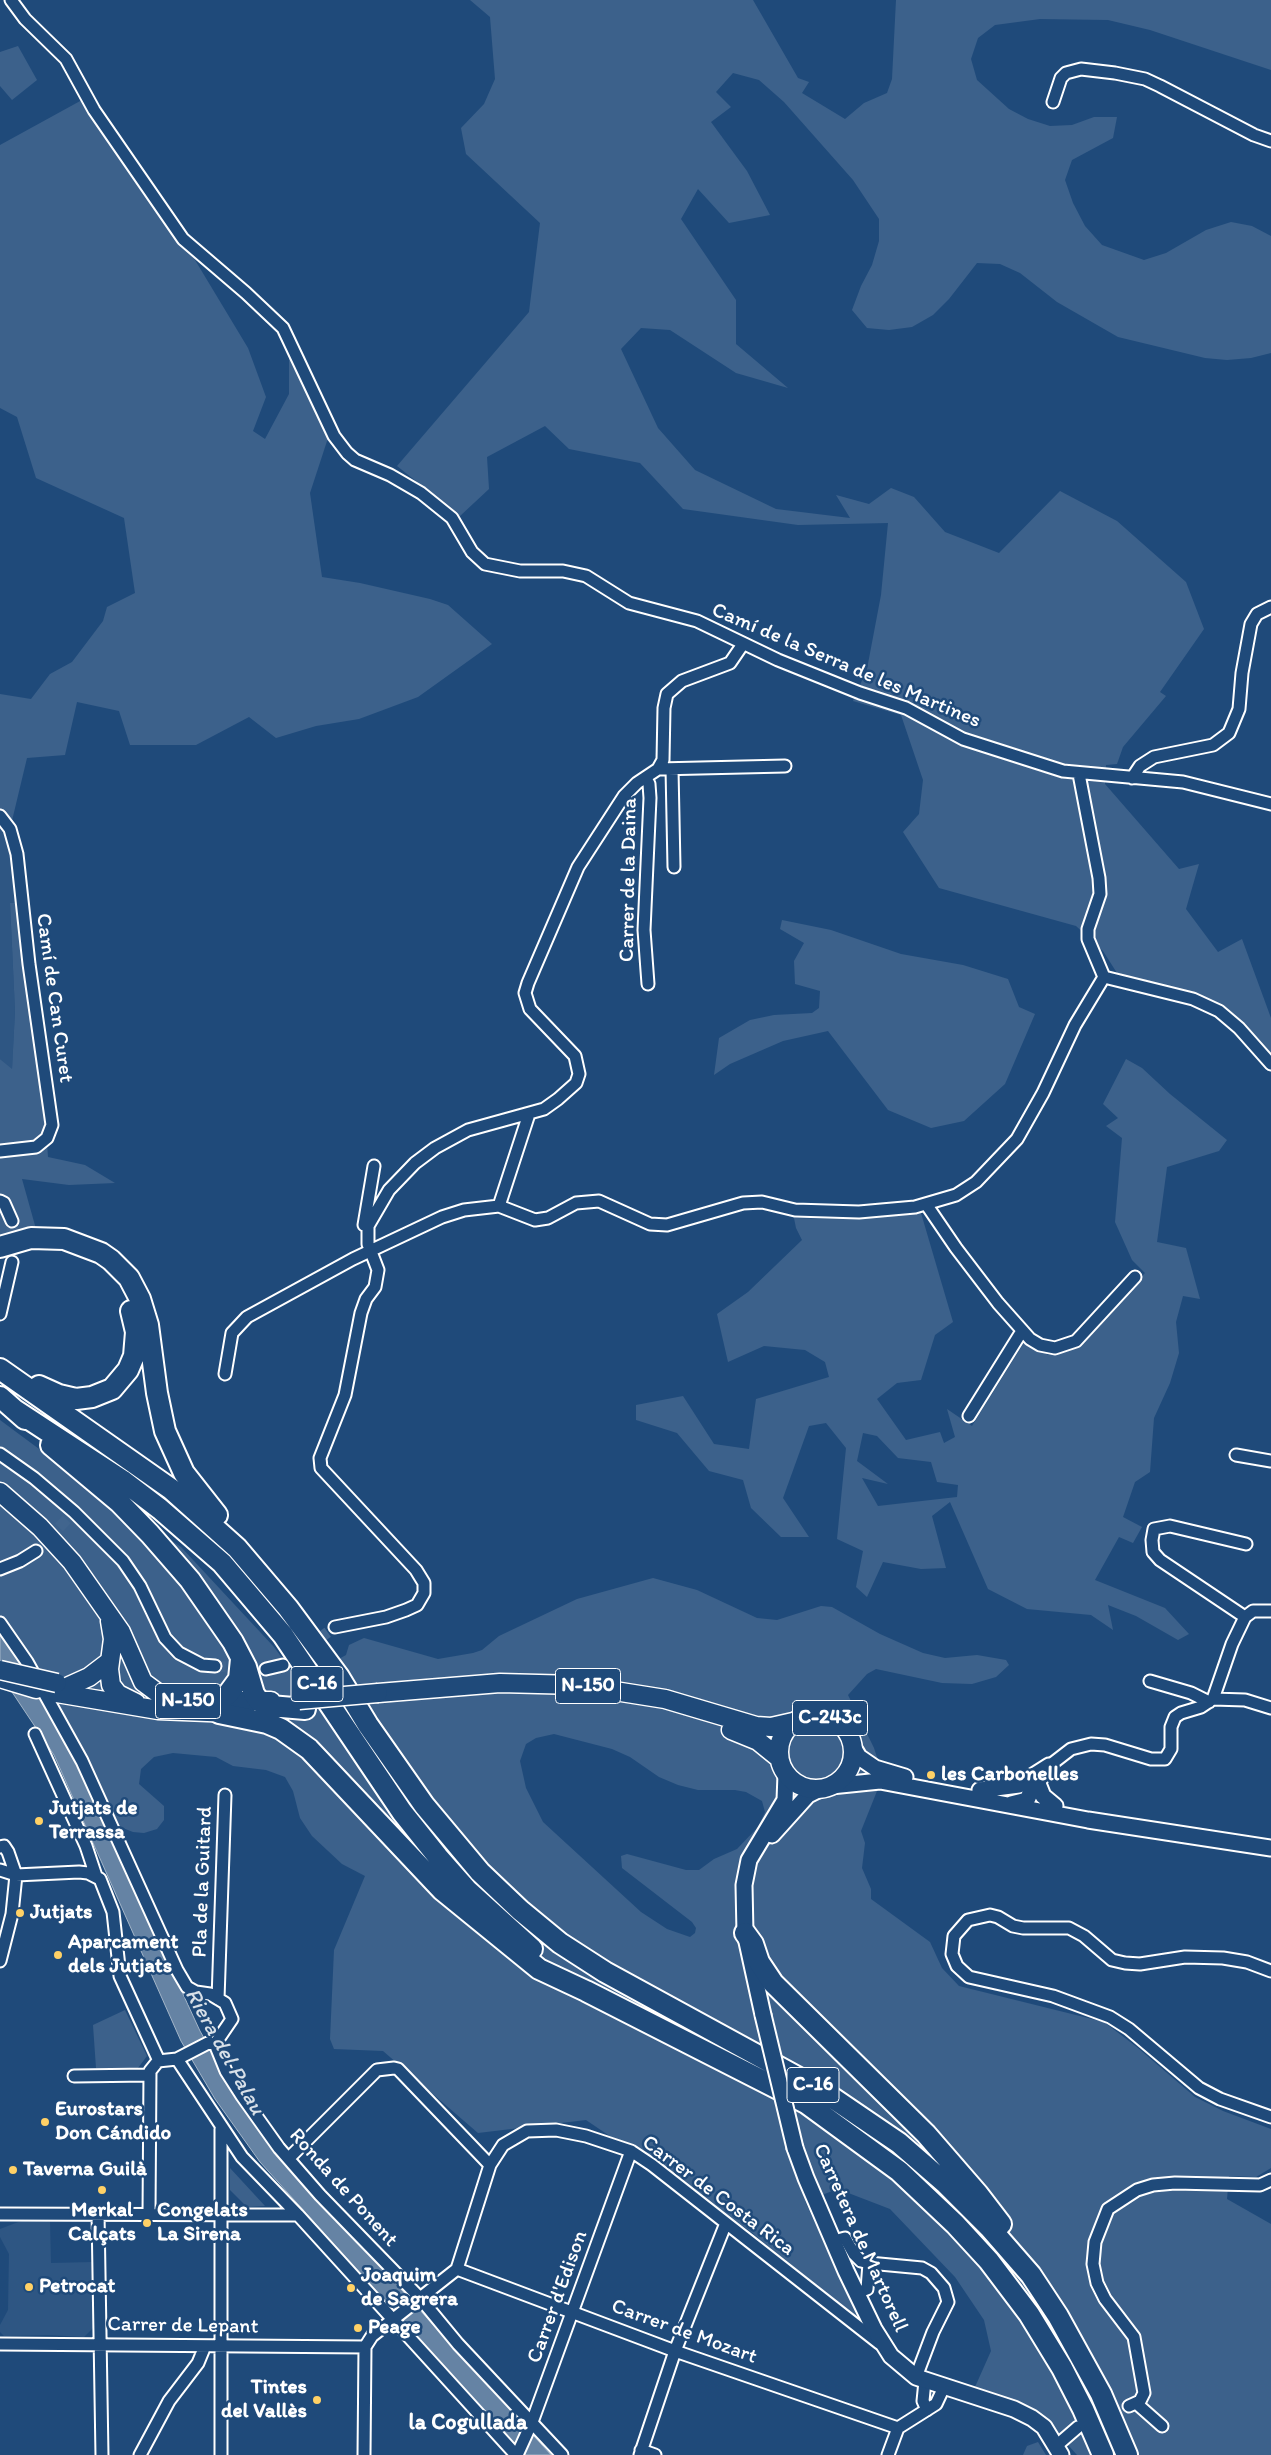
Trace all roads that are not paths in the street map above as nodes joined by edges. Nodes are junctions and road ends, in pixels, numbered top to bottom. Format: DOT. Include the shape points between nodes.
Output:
graph roads {
  1 [pos="11,0"];
  2 [pos="1053,102"];
  3 [pos="1271,140"];
  4 [pos="1271,607"];
  5 [pos="743,644"];
  6 [pos="785,766"];
  7 [pos="658,769"];
  8 [pos="672,769"];
  9 [pos="1079,774"];
  10 [pos="646,778"];
  11 [pos="1132,778"];
  12 [pos="1271,804"];
  13 [pos="0,816"];
  14 [pos="674,867"];
  15 [pos="1104,977"];
  16 [pos="648,984"];
  17 [pos="1271,1064"];
  18 [pos="529,1114"];
  19 [pos="0,1151"];
  20 [pos="374,1166"];
  21 [pos="0,1201"];
  22 [pos="926,1204"];
  23 [pos="499,1206"];
  24 [pos="12,1221"];
  25 [pos="366,1236"];
  26 [pos="371,1251"];
  27 [pos="4,1256"];
  28 [pos="1135,1276"];
  29 [pos="0,1314"];
  30 [pos="1022,1331"];
  31 [pos="0,1360"];
  32 [pos="0,1369"];
  33 [pos="225,1374"];
  34 [pos="8,1404"];
  35 [pos="969,1416"];
  36 [pos="0,1454"];
  37 [pos="1236,1455"];
  38 [pos="1271,1461"];
  39 [pos="0,1492"];
  40 [pos="1246,1544"];
  41 [pos="36,1551"];
  42 [pos="0,1569"];
  43 [pos="263,1577"];
  44 [pos="1271,1611"];
  45 [pos="110,1617"];
  46 [pos="1244,1617"];
  47 [pos="0,1623"];
  48 [pos="336,1627"];
  49 [pos="241,1659"];
  50 [pos="110,1661"];
  51 [pos="133,1663"];
  52 [pos="282,1665"];
  53 [pos="215,1666"];
  54 [pos="266,1669"];
  55 [pos="0,1670"];
  56 [pos="0,1678"];
  57 [pos="1150,1682"];
  58 [pos="61,1687"];
  59 [pos="118,1694"];
  60 [pos="381,1697"];
  61 [pos="86,1699"];
  62 [pos="1211,1700"];
  63 [pos="259,1701"];
  64 [pos="1269,1703"];
  65 [pos="162,1704"];
  66 [pos="302,1704"];
  67 [pos="218,1707"];
  68 [pos="793,1722"];
  69 [pos="35,1734"];
  70 [pos="853,1747"];
  71 [pos="782,1766"];
  72 [pos="1049,1766"];
  73 [pos="1037,1781"];
  74 [pos="826,1787"];
  75 [pos="980,1790"];
  76 [pos="225,1795"];
  77 [pos="1027,1800"];
  78 [pos="1002,1804"];
  79 [pos="1055,1806"];
  80 [pos="1148,1828"];
  81 [pos="0,1846"];
  82 [pos="1271,1848"];
  83 [pos="754,1850"];
  84 [pos="0,1870"];
  85 [pos="16,1875"];
  86 [pos="96,1876"];
  87 [pos="745,1933"];
  88 [pos="0,1961"];
  89 [pos="1271,1971"];
  90 [pos="586,1990"];
  91 [pos="218,1999"];
  92 [pos="212,2044"];
  93 [pos="180,2057"];
  94 [pos="159,2061"];
  95 [pos="148,2075"];
  96 [pos="74,2076"];
  97 [pos="1271,2117"];
  98 [pos="221,2129"];
  99 [pos="631,2151"];
  100 [pos="289,2158"];
  101 [pos="490,2165"];
  102 [pos="1271,2180"];
  103 [pos="98,2213"];
  104 [pos="0,2214"];
  105 [pos="149,2214"];
  106 [pos="298,2214"];
  107 [pos="222,2215"];
  108 [pos="726,2223"];
  109 [pos="834,2241"];
  110 [pos="869,2263"];
  111 [pos="457,2269"];
  112 [pos="1031,2275"];
  113 [pos="857,2293"];
  114 [pos="418,2300"];
  115 [pos="573,2310"];
  116 [pos="394,2319"];
  117 [pos="0,2344"];
  118 [pos="101,2344"];
  119 [pos="204,2346"];
  120 [pos="221,2346"];
  121 [pos="365,2347"];
  122 [pos="885,2348"];
  123 [pos="675,2351"];
  124 [pos="921,2379"];
  125 [pos="944,2387"];
  126 [pos="927,2410"];
  127 [pos="531,2425"];
  128 [pos="1162,2426"];
  129 [pos="1078,2427"];
  130 [pos="898,2428"];
  131 [pos="1058,2450"];
  132 [pos="641,2453"];
  133 [pos="517,2454"];
  134 [pos="102,2455"];
  135 [pos="140,2455"];
  136 [pos="221,2455"];
  137 [pos="364,2455"];
  138 [pos="562,2455"];
  139 [pos="655,2455"];
  140 [pos="888,2455"];
  141 [pos="1103,2455"];
  142 [pos="1128,2455"];
  1 -- 5 [label="street, Camí de la Serra de les Martines" via="25,19 66,59 94,110 183,239 284,328 334,436 347,453 421,493 452,518 472,552 485,564 520,571 573,572 594,580 629,603 696,621"];
  2 -- 3 [label="street" via="1061,78 1066,73 1081,69 1115,73 1152,83 1199,104 1254,135"];
  4 -- 11 [label="street" via="1257,614 1251,624 1239,709 1229,733 1213,745 1154,757 1140,766"];
  5 -- 7 [label="street" via="730,663 682,682 667,694 663,760"];
  5 -- 9 [label="street, Camí de la Serra de les Martines" via="906,708 963,739"];
  6 -- 8 [label="street"];
  7 -- 8 [label="street"];
  7 -- 10 [label="street"];
  8 -- 14 [label="street"];
  9 -- 11 [label="street, Camí de la Serra de les Martines"];
  9 -- 15 [label="street" via="1100,894 1088,930 1088,940"];
  10 -- 16 [label="street, Carrer de la Daina" via="650,798 644,930"];
  10 -- 18 [label="street" via="624,796 578,867 528,982 525,993 530,1009 575,1056 579,1065 576,1083 544,1109"];
  11 -- 12 [label="street, Camí de la Serra de les Martines" via="1197,784"];
  13 -- 19 [label="street, Camí de Can Curet" via="10,829 17,854 28,964 52,1125 47,1138 36,1147"];
  15 -- 17 [label="street" via="1194,999 1219,1011"];
  15 -- 22 [label="street" via="1075,1025 1017,1139 976,1182 956,1194"];
  18 -- 23 [label="street"];
  18 -- 25 [label="street" via="468,1130 435,1148 389,1190 373,1215"];
  20 -- 25 [label="street" via="363,1229"];
  21 -- 24 [label="street"];
  22 -- 23 [label="street" via="859,1212 813,1211 762,1202 743,1203 667,1225 650,1224 599,1201 576,1202 548,1218 535,1220"];
  22 -- 30 [label="street" via="956,1248"];
  23 -- 26 [label="street" via="464,1210 442,1217"];
  25 -- 26 [label="street"];
  26 -- 33 [label="street" via="238,1325 232,1333"];
  26 -- 48 [label="street" via="378,1270 375,1287 366,1299 345,1395 320,1458 321,1468 420,1575 424,1593 417,1605 399,1612"];
  27 -- 29 [label="street"];
  27 -- 31 [label="highway" via="40,1249 71,1253 89,1261 105,1272 124,1295 134,1322 136,1342 132,1363 118,1383 99,1395 84,1398 67,1398 50,1392"];
  27 -- 43 [label="highway" via="31,1238 64,1239 101,1253 128,1278 144,1312 159,1408 173,1453 194,1487 245,1548"];
  28 -- 30 [label="street" via="1070,1345 1040,1346"];
  30 -- 35 [label="street"];
  32 -- 43 [label="highway, C-16" via="171,1489 237,1548"];
  34 -- 49 [label="highway" via="119,1502 150,1534 190,1580 234,1642"];
  34 -- 90 [label="highway, C-16" via="122,1480 222,1563 283,1635 392,1797 438,1857 468,1891 537,1953"];
  36 -- 53 [label="street" via="34,1478 123,1561 140,1586 165,1638 180,1653 202,1665"];
  37 -- 38 [label="street"];
  39 -- 45 [label="main road" via="63,1551"];
  40 -- 46 [label="street" via="1170,1526 1154,1529 1152,1540 1153,1552 1160,1560"];
  41 -- 42 [label="street"];
  43 -- 112 [label="highway, C-16" via="339,1677 424,1805 480,1872 520,1910 560,1943 605,1972 821,2090 862,2116 945,2183"];
  44 -- 46 [label="street" via="1253,1612"];
  45 -- 50 [label="main road" via="113,1639"];
  45 -- 51 [label="main road" via="121,1632"];
  46 -- 62 [label="street"];
  47 -- 91 [label="street" via="28,1662 82,1761 177,1970 187,1987"];
  49 -- 63 [label="highway"];
  49 -- 67 [label="highway" via="239,1679"];
  50 -- 58 [label="main road" via="89,1677"];
  50 -- 59 [label="main road" via="111,1685"];
  51 -- 59 [label="main road" via="128,1686"];
  51 -- 65 [label="main road"];
  52 -- 54 [label="street"];
  55 -- 58 [label="main road, N-150, bridge"];
  56 -- 58 [label="main road, N-150"];
  57 -- 62 [label="street"];
  58 -- 59 [label="main road, N-150"];
  58 -- 61 [label="main road, N-150"];
  59 -- 61 [label="main road"];
  59 -- 65 [label="main road" via="127,1700"];
  60 -- 66 [label="main road, N-150, bridge"];
  60 -- 68 [label="main road, N-150" via="492,1684 563,1684 665,1699 756,1726 771,1727"];
  60 -- 71 [label="main road, N-150" via="517,1691 614,1698 664,1708 744,1734 758,1740"];
  61 -- 65 [label="main road, N-150"];
  62 -- 64 [label="street"];
  62 -- 72 [label="street" via="1175,1717 1171,1727 1171,1749 1165,1759 1151,1760 1105,1745 1091,1744 1071,1749"];
  63 -- 66 [label="highway" via="270,1706"];
  63 -- 67 [label="main road, N-150"];
  65 -- 67 [label="main road, N-150"];
  66 -- 67 [label="main road, N-150"];
  67 -- 90 [label="highway" via="258,1720 294,1738 326,1766 442,1890 539,1969"];
  68 -- 70 [label="main road, C-243c" via="810,1715 832,1718 846,1730"];
  68 -- 71 [label="main road, C-243c" via="780,1740"];
  69 -- 86 [label="street" via="86,1846"];
  70 -- 74 [label="main road, C-243c" via="847,1772"];
  70 -- 75 [label="main road, C-243c" via="859,1757 886,1772"];
  71 -- 74 [label="main road, C-243c" via="803,1787"];
  71 -- 83 [label="main road, Carretera de Martorell / C-243c" via="785,1800"];
  72 -- 73 [label="main road"];
  72 -- 75 [label="main road" via="1019,1785"];
  73 -- 77 [label="main road"];
  73 -- 79 [label="main road" via="1043,1796"];
  74 -- 78 [label="main road, C-243c" via="880,1781"];
  74 -- 83 [label="main road, C-243c" via="808,1795 765,1844"];
  75 -- 77 [label="main road, C-243c"];
  76 -- 91 [label="street, Pla de la Guitard"];
  77 -- 78 [label="main road"];
  77 -- 79 [label="main road, C-243c"];
  78 -- 80 [label="main road, C-243c"];
  79 -- 80 [label="main road, C-243c" via="1140,1823"];
  80 -- 82 [label="main road, C-243c"];
  81 -- 85 [label="street" via="8,1852"];
  83 -- 87 [label="main road, Carretera de Martorell / C-243c" via="746,1868 744,1884"];
  84 -- 85 [label="street"];
  85 -- 86 [label="street" via="79,1872"];
  85 -- 88 [label="street" via="12,1914"];
  86 -- 94 [label="street" via="113,1912 120,1976"];
  87 -- 109 [label="main road, Carretera de Martorell / C-243c, bridge" via="795,2148"];
  87 -- 112 [label="highway" via="774,1983 926,2134 978,2194 1010,2238"];
  89 -- 97 [label="street" via="1247,1962 1222,1958 1185,1957 1125,1963 1112,1960 1084,1936 1069,1928 1023,1928 990,1915 968,1920 954,1936 952,1954 957,1966 969,1977 1052,1996 1110,2017 1199,2088"];
  90 -- 141 [label="highway, C-16" via="806,2104 899,2171 989,2261 1028,2314 1062,2368"];
  91 -- 92 [label="street" via="225,2003 232,2018"];
  92 -- 93 [label="street"];
  92 -- 100 [label="street, Ronda de Ponent" via="242,2096"];
  93 -- 94 [label="street"];
  93 -- 98 [label="street"];
  94 -- 95 [label="street"];
  95 -- 96 [label="street"];
  95 -- 105 [label="street"];
  98 -- 106 [label="street" via="242,2157"];
  98 -- 107 [label="street"];
  99 -- 101 [label="street, Carrer de Costa Rica" via="570,2132 527,2131 503,2145"];
  99 -- 108 [label="street, Carrer de Costa Rica"];
  99 -- 115 [label="street, Carrer d'Edison"];
  100 -- 101 [label="street" via="377,2070 398,2068"];
  100 -- 114 [label="street, Ronda de Ponent"];
  101 -- 111 [label="street, Carrer de Costa Rica"];
  102 -- 128 [label="street" via="1260,2185 1153,2185 1137,2190 1108,2209 1095,2242 1093,2264 1097,2283 1134,2337 1144,2398 1132,2404"];
  103 -- 104 [label="street"];
  103 -- 105 [label="street"];
  103 -- 118 [label="street"];
  105 -- 107 [label="street"];
  106 -- 107 [label="street"];
  106 -- 116 [label="street"];
  107 -- 120 [label="street"];
  108 -- 122 [label="street, Carrer de Costa Rica"];
  108 -- 123 [label="street"];
  109 -- 110 [label="street" via="845,2238 854,2254"];
  109 -- 113 [label="main road, Carretera de Martorell / C-243c"];
  110 -- 113 [label="street" via="867,2289"];
  110 -- 124 [label="street" via="922,2268 944,2288 948,2302"];
  111 -- 114 [label="street"];
  111 -- 115 [label="street, Carrer de Mozart"];
  112 -- 142 [label="highway, C-16" via="1097,2387"];
  113 -- 122 [label="main road, Carretera de Martorell / C-243c"];
  114 -- 116 [label="street"];
  114 -- 127 [label="street, Ronda de Ponent"];
  115 -- 123 [label="street, Carrer de Mozart"];
  115 -- 127 [label="street, Carrer d'Edison"];
  116 -- 121 [label="street" via="372,2336"];
  116 -- 133 [label="street"];
  117 -- 118 [label="street, Carrer de Lepant"];
  118 -- 119 [label="street, Carrer de Lepant"];
  118 -- 134 [label="street"];
  119 -- 120 [label="street, Carrer de Lepant"];
  119 -- 135 [label="street" via="198,2363 170,2400"];
  120 -- 121 [label="street, Carrer de Lepant"];
  120 -- 136 [label="street"];
  121 -- 137 [label="street"];
  122 -- 124 [label="main road, Carretera de Martorell / C-243c" via="896,2361"];
  123 -- 130 [label="street, Carrer de Mozart"];
  123 -- 132 [label="street"];
  124 -- 125 [label="main road, Carretera de Martorell / C-243c"];
  124 -- 126 [label="street"];
  125 -- 126 [label="street" via="936,2404"];
  125 -- 131 [label="main road, Carretera de Martorell / C-243c" via="1024,2413 1044,2427"];
  126 -- 130 [label="street"];
  127 -- 133 [label="street, Carrer d'Edison"];
  127 -- 138 [label="street, Ronda de Ponent"];
  129 -- 131 [label="street"];
  130 -- 140 [label="street"];
  132 -- 139 [label="street"];
}
